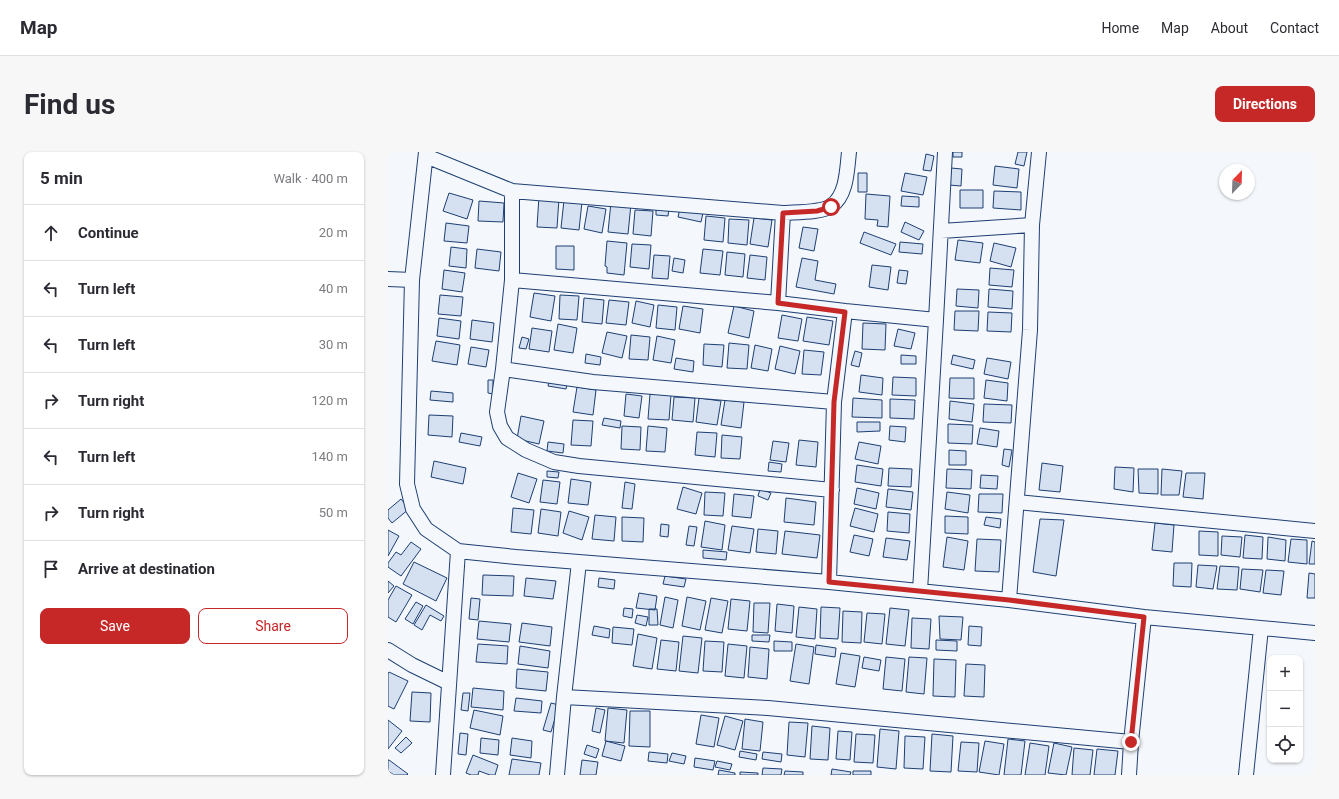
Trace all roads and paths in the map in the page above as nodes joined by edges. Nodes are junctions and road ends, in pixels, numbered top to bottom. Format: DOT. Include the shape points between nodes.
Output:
graph roads {
  1 [pos="849,152"];
  2 [pos="945,152"];
  3 [pos="1040,152"];
  4 [pos="426,154"];
  5 [pos="512,191"];
  6 [pos="783,213"];
  7 [pos="1032,225"];
  8 [pos="940,231"];
  9 [pos="388,279"];
  10 [pos="412,280"];
  11 [pos="512,280"];
  12 [pos="778,303"];
  13 [pos="845,312"];
  14 [pos="936,320"];
  15 [pos="503,369"];
  16 [pos="834,402"];
  17 [pos="832,490"];
  18 [pos="1017,502"];
  19 [pos="1315,531"];
  20 [pos="458,550"];
  21 [pos="579,562"];
  22 [pos="829,582"];
  23 [pos="920,591"];
  24 [pos="1009,600"];
  25 [pos="1144,617"];
  26 [pos="1261,628"];
  27 [pos="1315,633"];
  28 [pos="388,650"];
  29 [pos="449,683"];
  30 [pos="564,697"];
  31 [pos="1131,742"];
  32 [pos="443,775"];
  33 [pos="557,775"];
  34 [pos="1129,775"];
  35 [pos="1246,775"];
  1 -- 6 [label="street" via="846,180 839,197 831,207 817,211"];
  2 -- 8 [label="street"];
  3 -- 7 [label="street"];
  4 -- 5 [label="street"];
  4 -- 10 [label="street"];
  5 -- 6 [label="street"];
  5 -- 11 [label="street"];
  6 -- 12 [label="street"];
  7 -- 8 [label="street"];
  7 -- 18 [label="street" via="1030,330"];
  8 -- 14 [label="street"];
  9 -- 10 [label="street"];
  10 -- 20 [label="street" via="407,484 413,509 426,529"];
  11 -- 12 [label="street"];
  11 -- 15 [label="street"];
  12 -- 13 [label="street"];
  13 -- 14 [label="street"];
  13 -- 16 [label="street"];
  14 -- 23 [label="street"];
  15 -- 16 [label="street" via="593,382"];
  15 -- 17 [label="street" via="497,412 500,426 507,438 526,450 554,462"];
  16 -- 17 [label="street"];
  17 -- 22 [label="street"];
  18 -- 19 [label="street"];
  18 -- 24 [label="street"];
  20 -- 21 [label="street"];
  20 -- 29 [label="street"];
  21 -- 22 [label="street"];
  21 -- 30 [label="street"];
  22 -- 23 [label="street"];
  23 -- 24 [label="street"];
  24 -- 25 [label="street"];
  25 -- 26 [label="street"];
  25 -- 31 [label="street"];
  26 -- 27 [label="street"];
  26 -- 35 [label="street"];
  28 -- 29 [label="street"];
  29 -- 32 [label="street"];
  30 -- 31 [label="street" via="768,708"];
  30 -- 33 [label="street"];
  31 -- 34 [label="street"];
}
